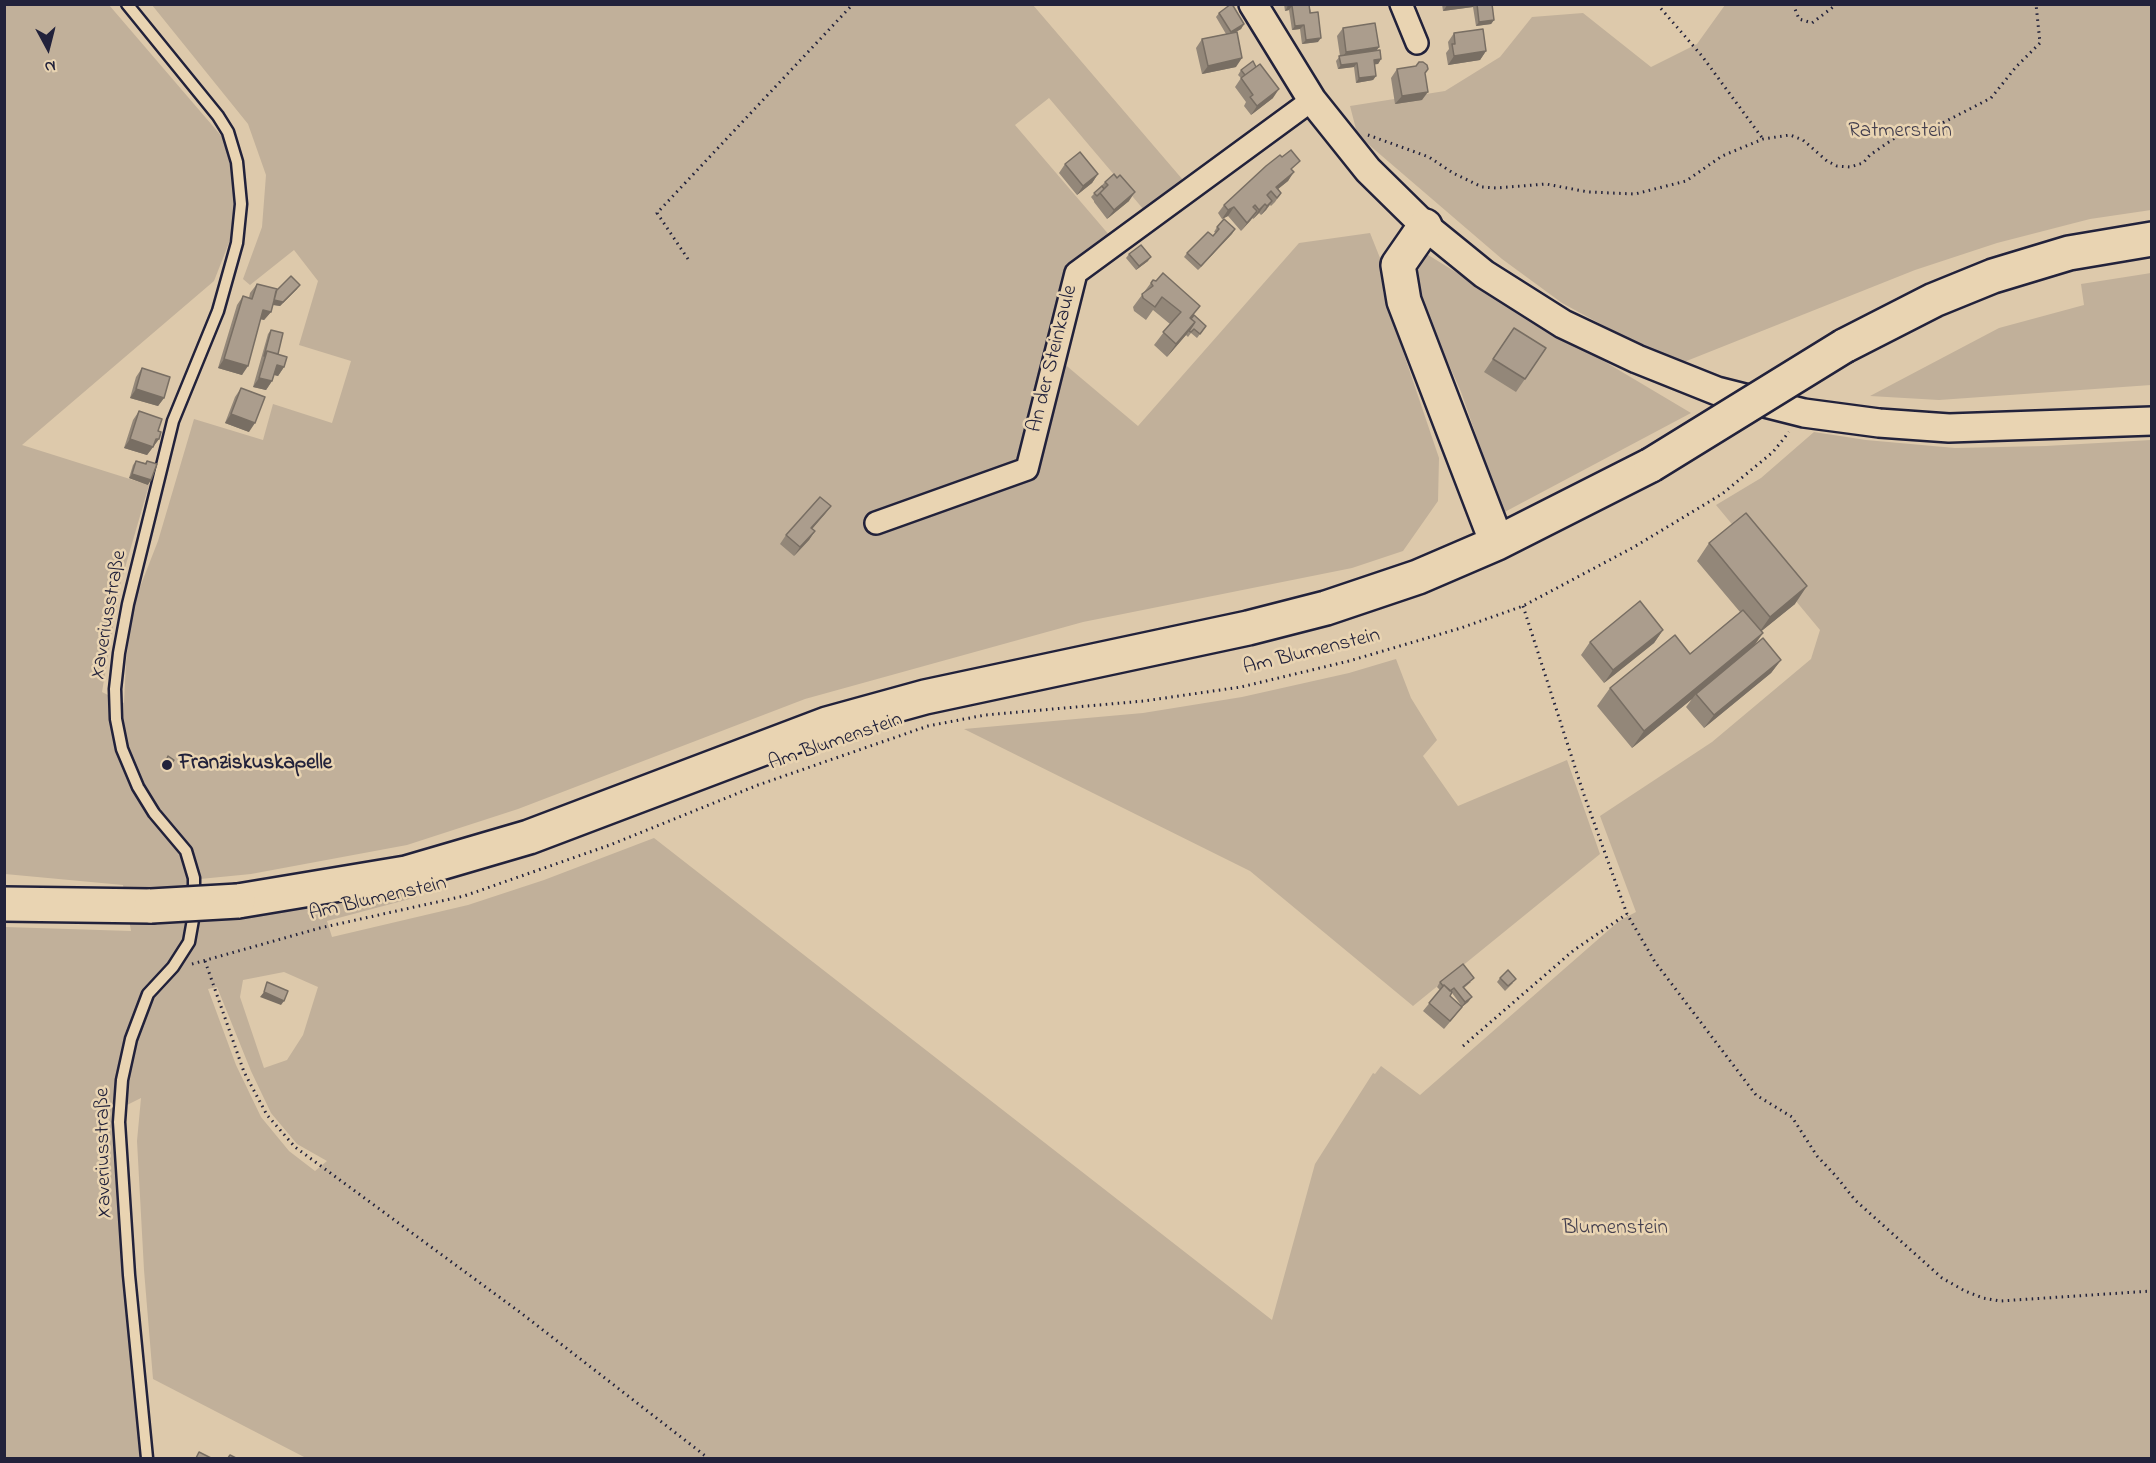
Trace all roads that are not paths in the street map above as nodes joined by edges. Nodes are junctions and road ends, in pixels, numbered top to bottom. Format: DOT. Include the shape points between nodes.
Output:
graph roads {
  1 [pos="127,4"];
  2 [pos="1253,4"];
  3 [pos="1401,4"];
  4 [pos="1417,43"];
  5 [pos="1312,100"];
  6 [pos="1425,226"];
  7 [pos="2151,239"];
  8 [pos="2151,421"];
  9 [pos="876,523"];
  10 [pos="1497,543"];
  11 [pos="4,904"];
  12 [pos="147,1458"];
  1 -- 12 [label="lane, Xaveriusstraße" via="224,125 237,162 241,198 237,243 218,311 173,421 128,604 116,689 122,749 154,813 186,851 194,878 189,942 148,994 131,1039 122,1080 119,1122 129,1275"];
  2 -- 5 [label="street"];
  3 -- 4 [label="street"];
  5 -- 6 [label="street" via="1368,170"];
  5 -- 9 [label="street, An der Steinkaule" via="1076,273 1027,469"];
  6 -- 8 [label="street" via="1484,274 1563,324 1718,391 1804,413 1949,428"];
  6 -- 10 [label="main road" via="1398,266 1404,301"];
  7 -- 10 [label="main road, bridge" via="2069,253 1993,276 1934,300 1844,346 1651,465"];
  10 -- 11 [label="main road, bridge" via="1418,577 1326,608 925,697 827,724 529,837 406,873 238,901 151,906"];
}
